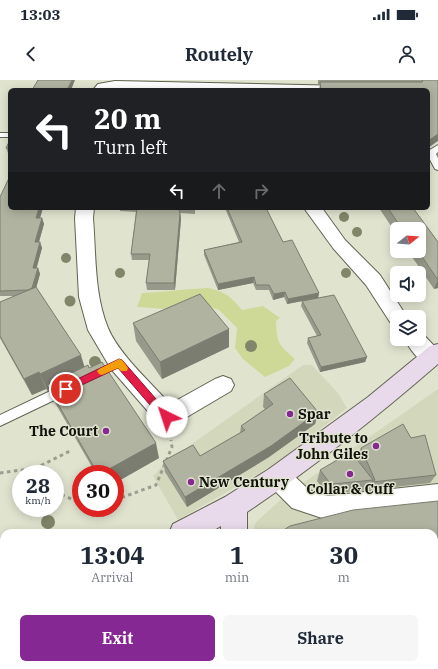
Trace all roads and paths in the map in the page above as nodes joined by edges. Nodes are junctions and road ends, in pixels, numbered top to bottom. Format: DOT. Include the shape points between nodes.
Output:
graph roads {
  1 [pos="102,88"];
  2 [pos="202,88"];
  3 [pos="438,148"];
  4 [pos="438,167"];
  5 [pos="85,210"];
  6 [pos="314,210"];
  7 [pos="392,310"];
  8 [pos="424,346"];
  9 [pos="435,355"];
  10 [pos="77,383"];
  11 [pos="223,385"];
  12 [pos="167,417"];
  13 [pos="0,421"];
  14 [pos="70,451"];
  15 [pos="42,465"];
  16 [pos="12,471"];
  17 [pos="0,473"];
  18 [pos="278,477"];
  19 [pos="438,496"];
  20 [pos="124,497"];
  21 [pos="234,506"];
  22 [pos="190,529"];
  23 [pos="234,529"];
  1 -- 2 [label="street"];
  3 -- 4 [label="lane" via="431,153"];
  5 -- 12 [label="street" via="89,296 98,330 112,366"];
  6 -- 7 [label="street" via="339,244 373,280"];
  8 -- 9 [label="street"];
  9 -- 18 [label="main road" via="376,404"];
  10 -- 13 [label="lane"];
  11 -- 12 [label="street"];
  12 -- 20 [label="path" via="172,447 156,485"];
  14 -- 15 [label="path"];
  16 -- 17 [label="path"];
  18 -- 19 [label="street" via="301,500 328,508"];
  18 -- 21 [label="main road"];
  21 -- 22 [label="main road"];
  21 -- 23 [label="main road"];
}
